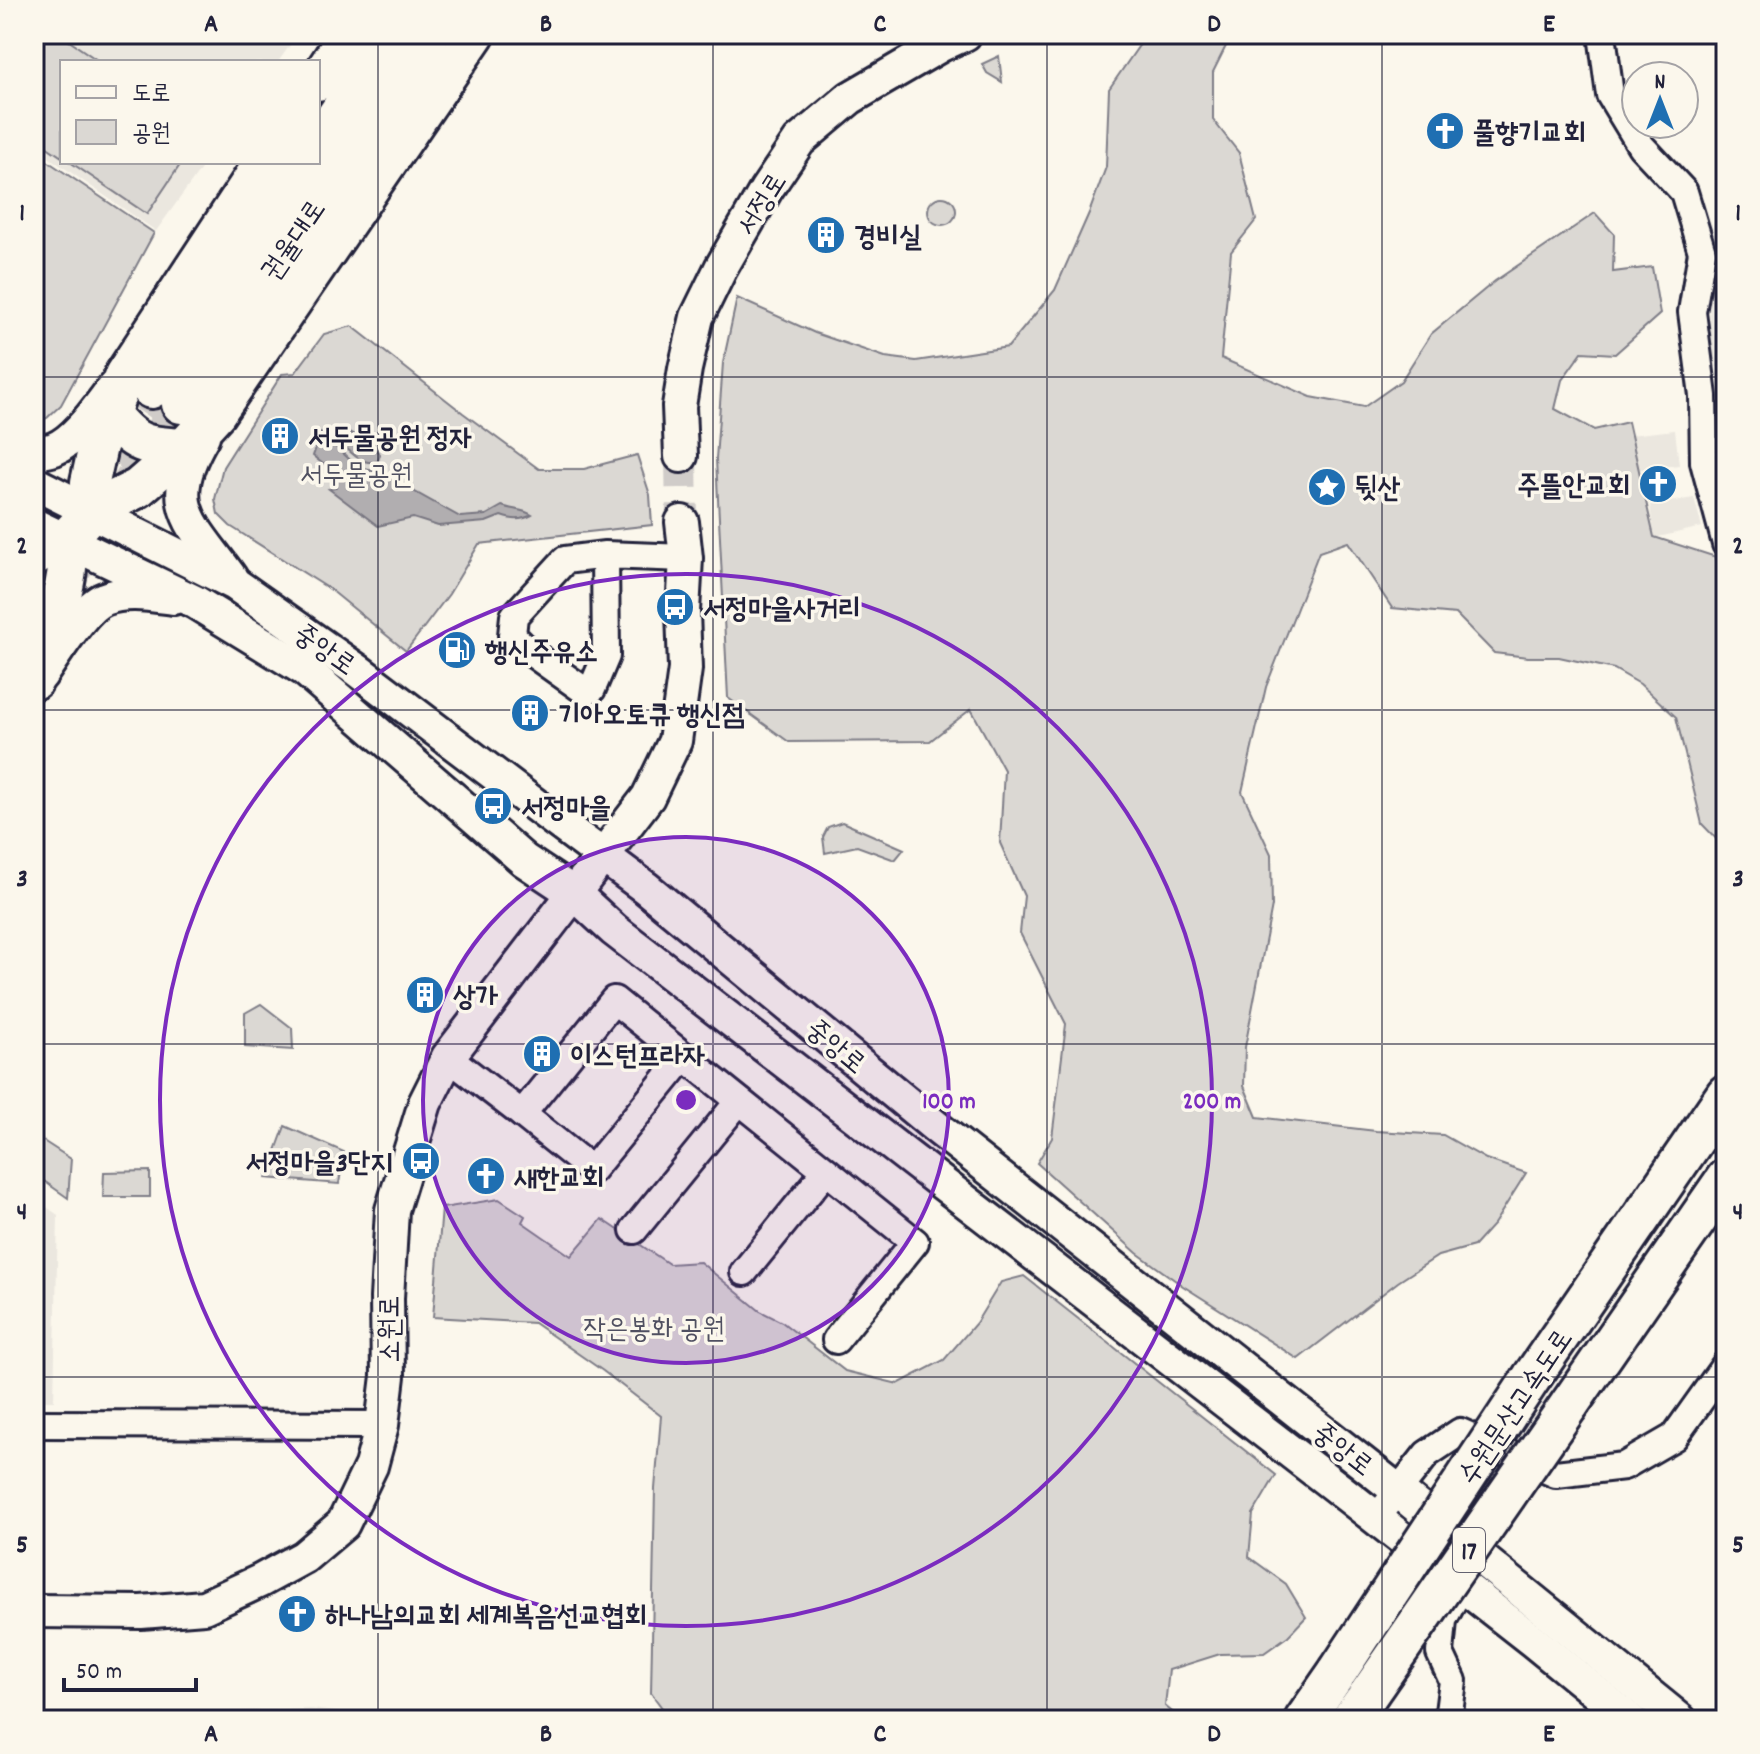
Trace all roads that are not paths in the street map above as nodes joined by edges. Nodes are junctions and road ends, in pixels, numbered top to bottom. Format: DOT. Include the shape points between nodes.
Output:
graph roads {
  1 [pos="349,34"];
  2 [pos="392,34"];
  3 [pos="430,34"];
  4 [pos="475,34"];
  5 [pos="965,34"];
  6 [pos="1602,34"];
  7 [pos="320,78"];
  8 [pos="320,140"];
  9 [pos="263,164"];
  10 [pos="304,164"];
  11 [pos="168,395"];
  12 [pos="110,414"];
  13 [pos="184,448"];
  14 [pos="34,454"];
  15 [pos="681,456"];
  16 [pos="34,483"];
  17 [pos="92,511"];
  18 [pos="682,522"];
  19 [pos="45,540"];
  20 [pos="1726,544"];
  21 [pos="605,555"];
  22 [pos="686,558"];
  23 [pos="235,584"];
  24 [pos="195,602"];
  25 [pos="36,663"];
  26 [pos="602,855"];
  27 [pos="575,894"];
  28 [pos="448,1057"];
  29 [pos="684,1057"];
  30 [pos="1726,1094"];
  31 [pos="739,1101"];
  32 [pos="522,1114"];
  33 [pos="826,1171"];
  34 [pos="1726,1178"];
  35 [pos="634,1230"];
  36 [pos="744,1272"];
  37 [pos="836,1340"];
  38 [pos="1726,1364"];
  39 [pos="34,1424"];
  40 [pos="382,1425"];
  41 [pos="1398,1491"];
  42 [pos="1376,1519"];
  43 [pos="1461,1585"];
  44 [pos="34,1611"];
  45 [pos="1359,1708"];
  46 [pos="1304,1720"];
  47 [pos="1444,1720"];
  48 [pos="1630,1720"];
  49 [pos="1680,1720"];
  1 -- 7 [label="highway"];
  2 -- 8 [label="highway"];
  3 -- 11 [label="highway, 권율대로"];
  4 -- 11 [label="highway"];
  5 -- 15 [label="main road, 서정로" via="850,98 799,141 766,190 697,317 679,406"];
  6 -- 20 [label="street" via="1610,95 1641,146 1684,192 1702,252 1692,312 1703,396 1704,462"];
  9 -- 11 [label="highway"];
  10 -- 11 [label="highway, 권율대로"];
  11 -- 12 [label="highway"];
  11 -- 13 [label="highway"];
  11 -- 14 [label="main road"];
  11 -- 23 [label="main road" via="197,445 184,473 184,507"];
  12 -- 13 [label="highway" via="142,443"];
  12 -- 17 [label="highway" via="90,482"];
  13 -- 17 [label="highway" via="138,488"];
  16 -- 17 [label="main road, 중앙로"];
  17 -- 19 [label="highway"];
  17 -- 23 [label="main road, 중앙로"];
  18 -- 22 [label="main road"];
  19 -- 24 [label="main road, 중앙로"];
  19 -- 25 [label="highway" via="69,557 65,588"];
  21 -- 21 [label="street" via="606,656 592,689 585,691 526,649 512,635 512,625 514,616 565,560"];
  21 -- 22 [label="street"];
  22 -- 26 [label="main road" via="685,669 675,741 648,797"];
  23 -- 26 [label="main road, 중앙로"];
  24 -- 25 [label="main road" via="143,594 105,599"];
  24 -- 27 [label="main road, 중앙로" via="304,669 524,860"];
  26 -- 27 [label="main road, 소원로"];
  26 -- 41 [label="main road, 중앙로" via="936,1127"];
  27 -- 28 [label="main road, 소원로"];
  27 -- 42 [label="main road, 중앙로" via="639,950"];
  28 -- 32 [label="street"];
  28 -- 40 [label="main road, 소원로" via="425,1103 392,1210"];
  29 -- 31 [label="street"];
  29 -- 32 [label="street" via="592,1170"];
  29 -- 32 [label="street" via="614,1000"];
  30 -- 46 [label="highway, 수원문산고속도로 / 17, bridge"];
  31 -- 33 [label="street"];
  31 -- 35 [label="street"];
  33 -- 36 [label="street"];
  33 -- 37 [label="street" via="915,1242"];
  34 -- 45 [label="highway, 수원문산고속도로 / 17, bridge"];
  38 -- 41 [label="street" via="1674,1437 1624,1466 1556,1474 1460,1432 1427,1454"];
  39 -- 40 [label="street"];
  40 -- 44 [label="main road, 소원로" via="371,1466 343,1524 304,1557 260,1581 204,1607"];
  41 -- 42 [label="street"];
  41 -- 49 [label="main road, 중앙로"];
  42 -- 43 [label="main road, 중앙로"];
  43 -- 47 [label="street" via="1443,1620 1440,1653 1453,1681"];
  43 -- 48 [label="main road, 중앙로"];
}
